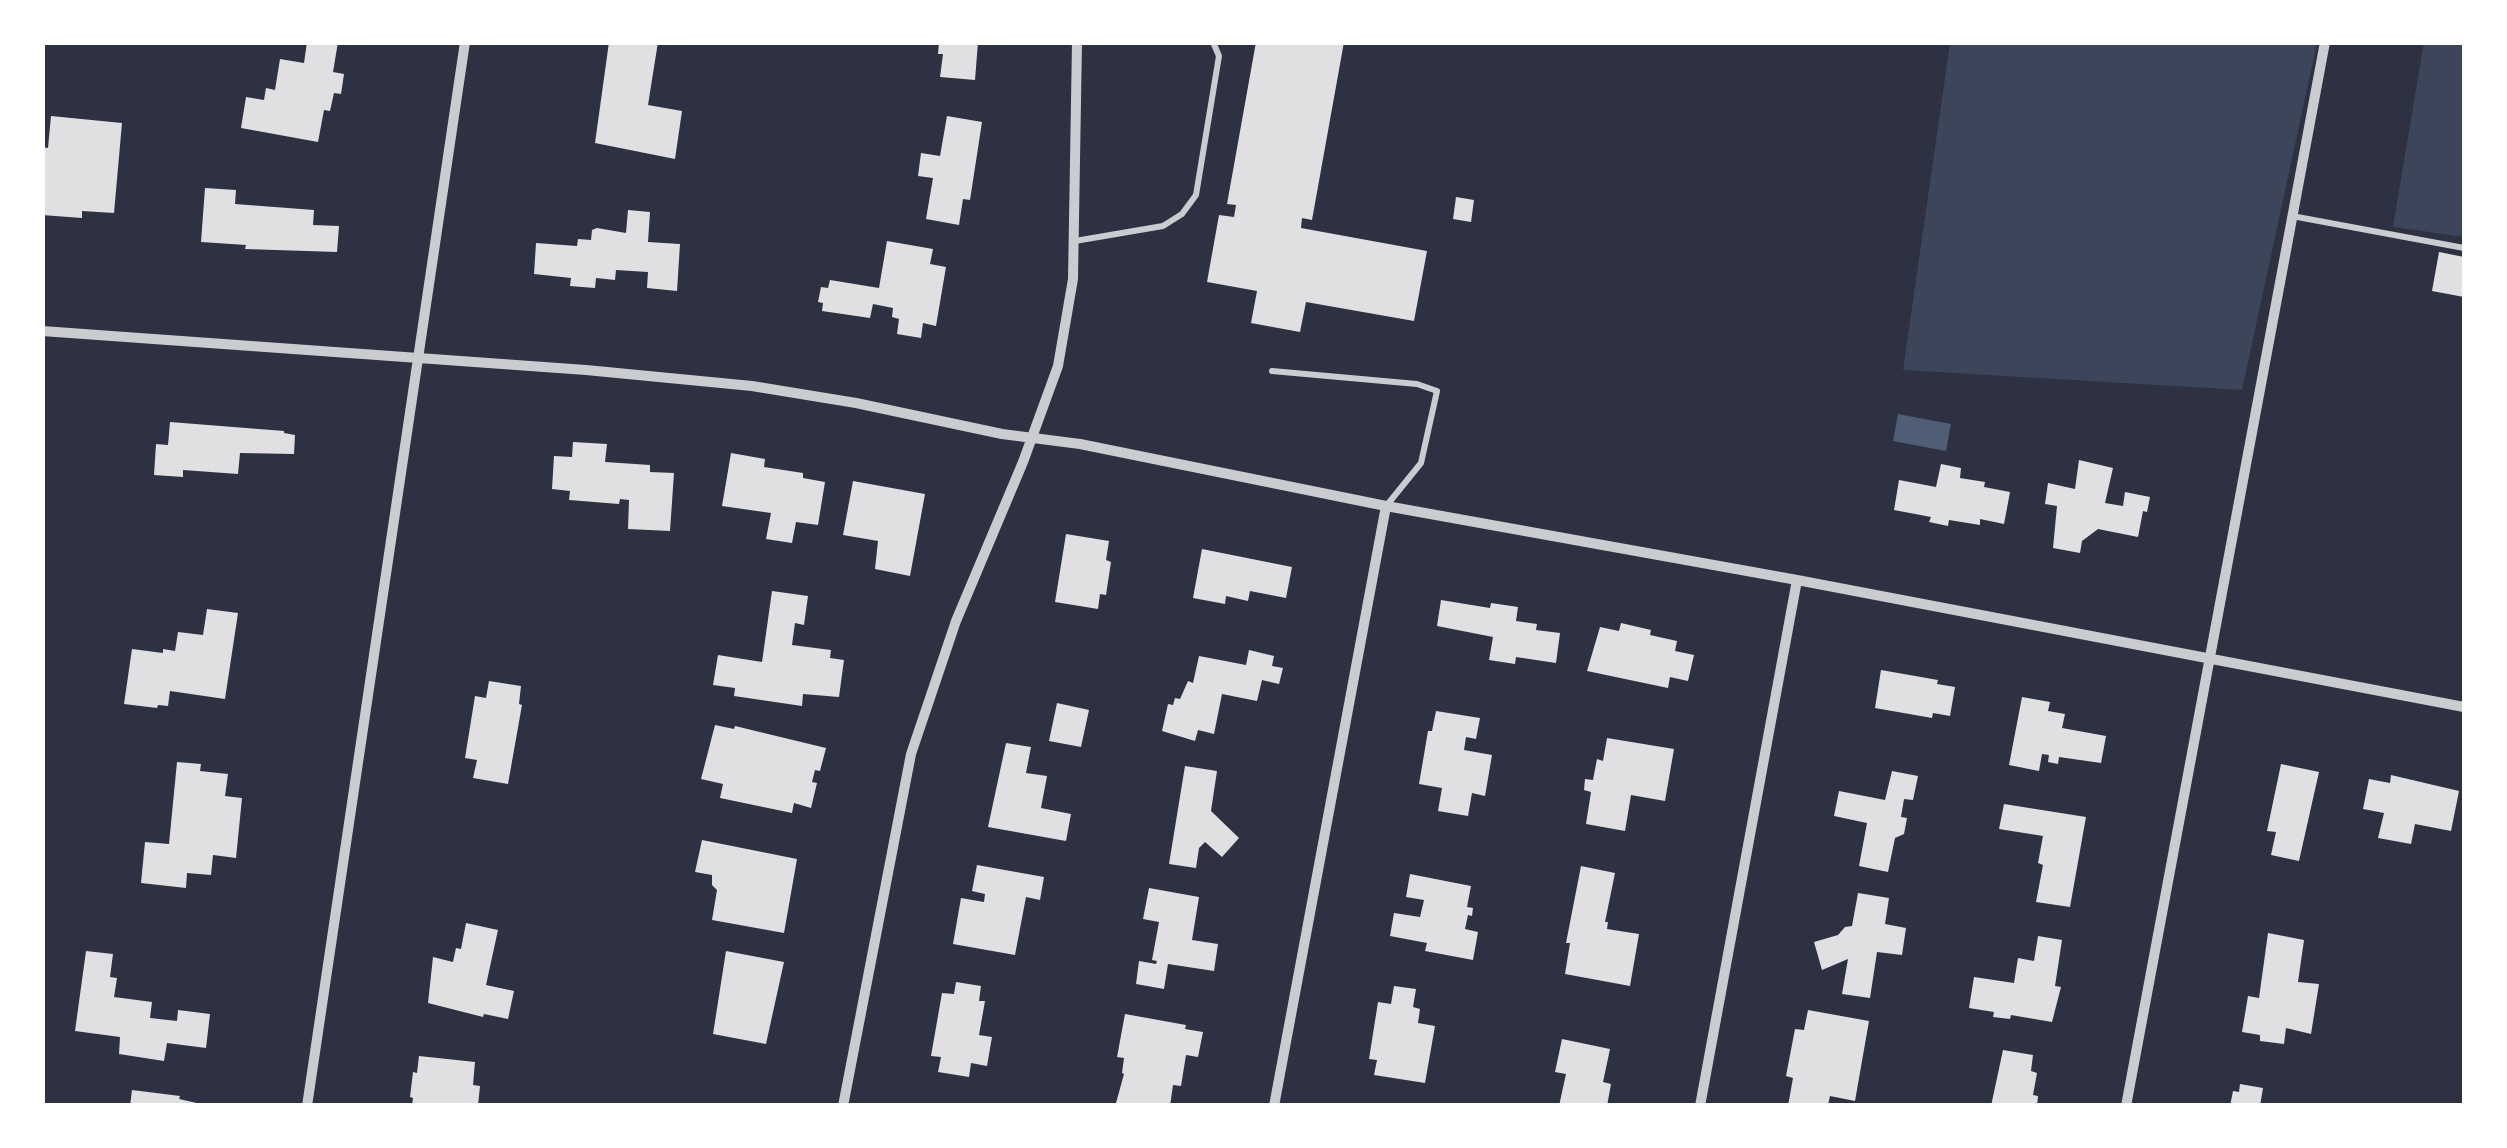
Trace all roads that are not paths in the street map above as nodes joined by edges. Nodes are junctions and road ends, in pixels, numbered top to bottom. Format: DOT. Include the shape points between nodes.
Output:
graph roads {
  1 [pos="465,42"];
  2 [pos="1077,42"];
  3 [pos="1214,42"];
  4 [pos="2325,42"];
  5 [pos="2292,216"];
  6 [pos="1074,242"];
  7 [pos="2464,248"];
  8 [pos="42,332"];
  9 [pos="419,359"];
  10 [pos="1272,370"];
  11 [pos="1032,438"];
  12 [pos="1386,506"];
  13 [pos="1797,580"];
  14 [pos="2209,658"];
  15 [pos="2464,707"];
  16 [pos="307,1106"];
  17 [pos="843,1106"];
  18 [pos="1274,1106"];
  19 [pos="1700,1106"];
  20 [pos="2126,1106"];
  1 -- 9 [label="street"];
  2 -- 6 [label="street"];
  3 -- 6 [label="lane" via="1219,56 1196,194 1182,214 1163,226"];
  4 -- 5 [label="street"];
  5 -- 7 [label="lane"];
  5 -- 14 [label="street"];
  6 -- 11 [label="street" via="1058,366"];
  8 -- 9 [label="street"];
  9 -- 11 [label="street" via="752,386"];
  9 -- 16 [label="street"];
  10 -- 12 [label="lane" via="1436,391 1421,463"];
  11 -- 12 [label="street"];
  11 -- 17 [label="street" via="956,621 912,754"];
  12 -- 13 [label="street"];
  12 -- 18 [label="street"];
  13 -- 14 [label="street"];
  13 -- 19 [label="street"];
  14 -- 15 [label="street"];
  14 -- 20 [label="street"];
}
